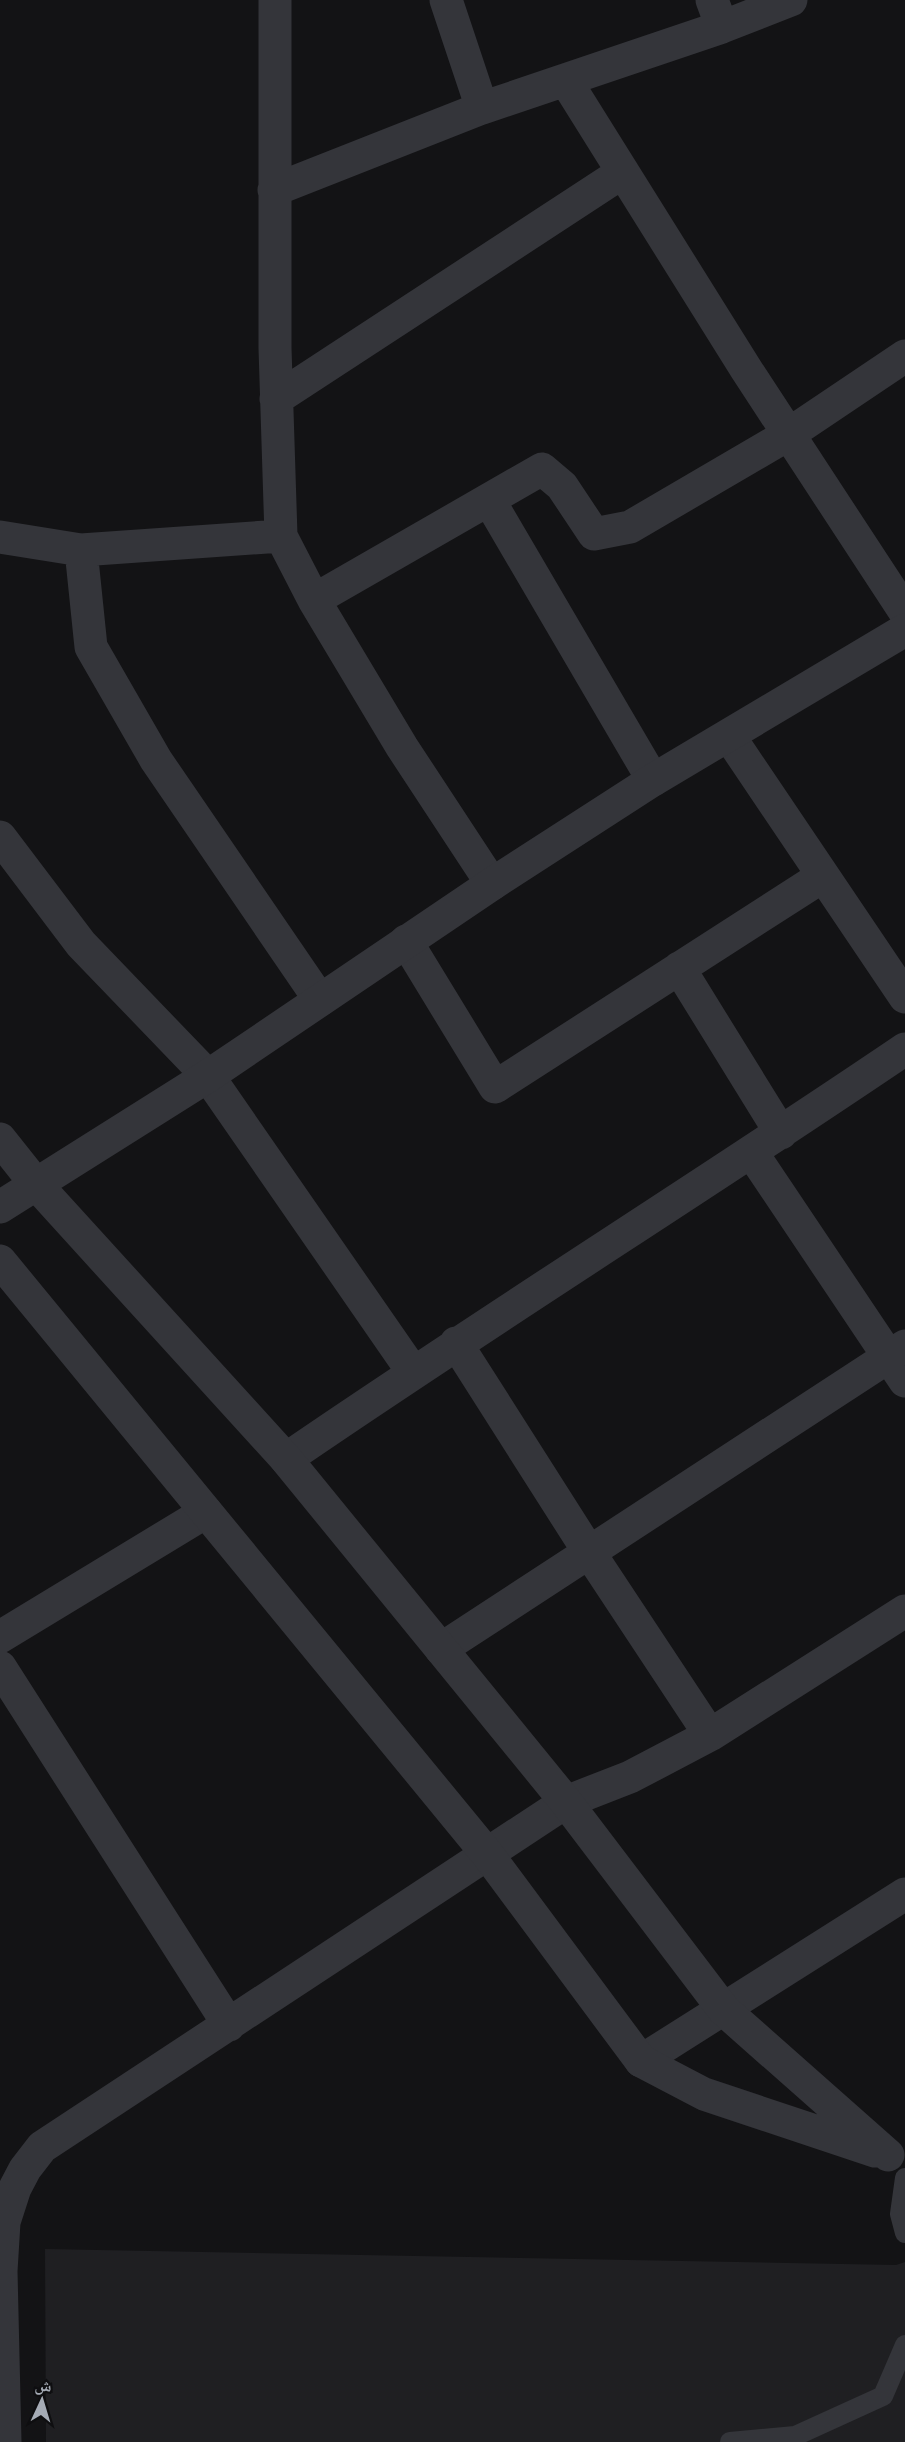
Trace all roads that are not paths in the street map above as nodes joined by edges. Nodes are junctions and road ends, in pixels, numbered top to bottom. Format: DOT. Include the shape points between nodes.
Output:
graph roads {
  1 [pos="275,0"];
  2 [pos="446,0"];
  3 [pos="791,0"];
  4 [pos="717,14"];
  5 [pos="566,81"];
  6 [pos="482,108"];
  7 [pos="622,172"];
  8 [pos="274,190"];
  9 [pos="905,356"];
  10 [pos="276,399"];
  11 [pos="789,434"];
  12 [pos="489,500"];
  13 [pos="281,536"];
  14 [pos="0,537"];
  15 [pos="81,550"];
  16 [pos="314,600"];
  17 [pos="905,612"];
  18 [pos="905,630"];
  19 [pos="729,736"];
  20 [pos="653,780"];
  21 [pos="0,837"];
  22 [pos="823,876"];
  23 [pos="492,884"];
  24 [pos="406,942"];
  25 [pos="679,968"];
  26 [pos="905,997"];
  27 [pos="320,1000"];
  28 [pos="905,1049"];
  29 [pos="208,1076"];
  30 [pos="781,1133"];
  31 [pos="0,1139"];
  32 [pos="752,1153"];
  33 [pos="35,1183"];
  34 [pos="0,1207"];
  35 [pos="0,1261"];
  36 [pos="456,1343"];
  37 [pos="900,1361"];
  38 [pos="413,1372"];
  39 [pos="286,1459"];
  40 [pos="206,1512"];
  41 [pos="589,1552"];
  42 [pos="905,1611"];
  43 [pos="0,1637"];
  44 [pos="441,1649"];
  45 [pos="0,1667"];
  46 [pos="710,1735"];
  47 [pos="566,1802"];
  48 [pos="488,1854"];
  49 [pos="905,1894"];
  50 [pos="724,2010"];
  51 [pos="229,2025"];
  52 [pos="641,2061"];
  53 [pos="42,2147"];
  54 [pos="899,2164"];
  55 [pos="0,2172"];
  56 [pos="905,2233"];
  57 [pos="905,2345"];
  58 [pos="4,2440"];
  59 [pos="730,2442"];
  1 -- 8 [label="street"];
  2 -- 6 [label="street"];
  3 -- 4 [label="street"];
  4 -- 5 [label="street"];
  5 -- 6 [label="street"];
  5 -- 7 [label="street"];
  6 -- 8 [label="street"];
  7 -- 10 [label="street"];
  7 -- 11 [label="street"];
  8 -- 10 [label="street"];
  9 -- 11 [label="street"];
  10 -- 13 [label="street"];
  11 -- 12 [label="street" via="630,527 594,534 562,486 542,469"];
  11 -- 17 [label="street"];
  12 -- 16 [label="street"];
  12 -- 20 [label="street"];
  13 -- 15 [label="street"];
  13 -- 16 [label="street"];
  14 -- 15 [label="street"];
  15 -- 27 [label="street" via="91,646 156,760"];
  16 -- 23 [label="street" via="402,747"];
  18 -- 19 [label="street"];
  19 -- 20 [label="street"];
  19 -- 22 [label="street"];
  20 -- 23 [label="street"];
  21 -- 29 [label="street" via="81,944"];
  22 -- 25 [label="street"];
  22 -- 26 [label="street"];
  23 -- 24 [label="street"];
  24 -- 25 [label="street" via="495,1087"];
  24 -- 27 [label="street"];
  25 -- 30 [label="street"];
  27 -- 29 [label="street"];
  28 -- 30 [label="street"];
  29 -- 33 [label="street"];
  29 -- 38 [label="street"];
  30 -- 32 [label="street"];
  31 -- 33 [label="street"];
  32 -- 36 [label="street"];
  32 -- 37 [label="street"];
  33 -- 34 [label="street"];
  33 -- 39 [label="street"];
  35 -- 40 [label="street"];
  36 -- 38 [label="street"];
  36 -- 41 [label="street"];
  37 -- 41 [label="street"];
  38 -- 39 [label="street"];
  39 -- 44 [label="street"];
  40 -- 43 [label="street"];
  40 -- 48 [label="street"];
  41 -- 44 [label="street"];
  41 -- 46 [label="street"];
  42 -- 46 [label="street"];
  44 -- 47 [label="street"];
  45 -- 51 [label="street"];
  46 -- 47 [label="street" via="630,1777"];
  47 -- 48 [label="street"];
  47 -- 50 [label="street"];
  48 -- 51 [label="street"];
  48 -- 52 [label="street"];
  49 -- 50 [label="street"];
  50 -- 52 [label="street"];
  50 -- 54 [label="street"];
  51 -- 53 [label="street"];
  52 -- 54 [label="street" via="704,2094"];
  53 -- 55 [label="street"];
  53 -- 58 [label="street" via="15,2188 4,2222"];
  54 -- 56 [label="lane" via="900,2214"];
  57 -- 59 [label="lane" via="883,2396 795,2436"];
}
